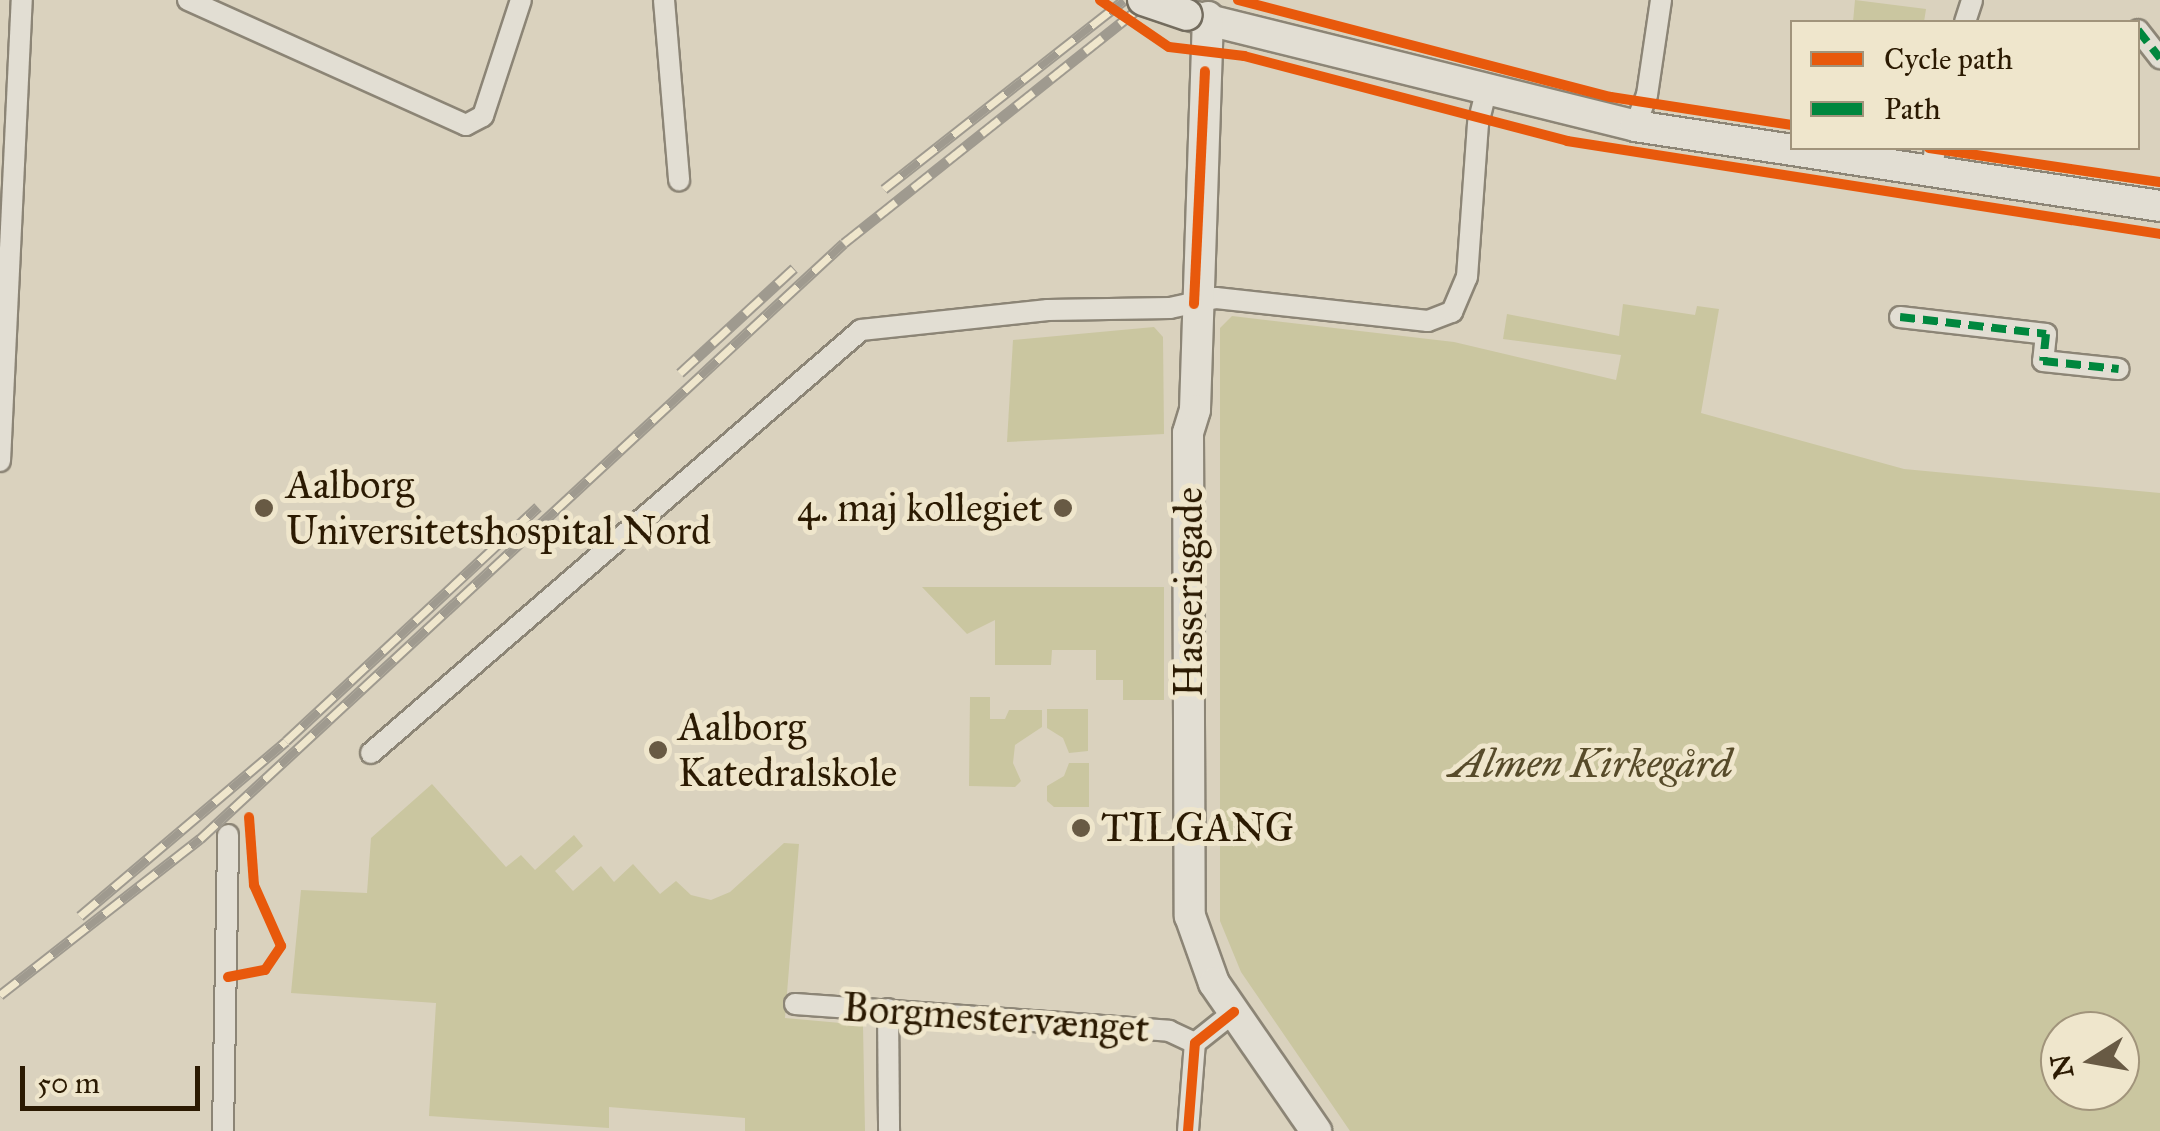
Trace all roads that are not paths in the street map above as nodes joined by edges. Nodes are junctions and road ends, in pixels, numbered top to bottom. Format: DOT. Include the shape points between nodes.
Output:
graph roads {
  1 [pos="22,0"];
  2 [pos="188,0"];
  3 [pos="521,0"];
  4 [pos="664,0"];
  5 [pos="1143,0"];
  6 [pos="1661,0"];
  7 [pos="1196,10"];
  8 [pos="2140,32"];
  9 [pos="2160,58"];
  10 [pos="1486,93"];
  11 [pos="1635,126"];
  12 [pos="1790,144"];
  13 [pos="1845,150"];
  14 [pos="1933,160"];
  15 [pos="679,180"];
  16 [pos="2160,206"];
  17 [pos="3,288"];
  18 [pos="1194,304"];
  19 [pos="1900,317"];
  20 [pos="2119,369"];
  21 [pos="0,461"];
  22 [pos="371,752"];
  23 [pos="228,835"];
  24 [pos="795,1004"];
  25 [pos="888,1009"];
  26 [pos="1234,1012"];
  27 [pos="1195,1043"];
  28 [pos="223,1131"];
  29 [pos="889,1131"];
  30 [pos="1188,1131"];
  31 [pos="1316,1131"];
  1 -- 17 [label="street"];
  2 -- 3 [label="street" via="473,126 483,116"];
  4 -- 15 [label="street"];
  5 -- 7 [label="street, bridge"];
  6 -- 11 [label="street" via="1647,96"];
  7 -- 10 [label="street"];
  7 -- 18 [label="street, Hasserisgade"];
  8 -- 9 [label="street"];
  10 -- 11 [label="street"];
  10 -- 18 [label="street" via="1467,277 1452,312 1428,321 1216,298"];
  11 -- 12 [label="street"];
  13 -- 14 [label="street"];
  14 -- 16 [label="street"];
  17 -- 21 [label="street"];
  18 -- 22 [label="street" via="1048,310 861,330"];
  18 -- 26 [label="street, Hasserisgade" via="1188,434 1190,916 1203,961"];
  19 -- 20 [label="street" via="2046,334 2043,362"];
  23 -- 28 [label="street"];
  24 -- 25 [label="street, Borgmestervænget"];
  25 -- 27 [label="street, Borgmestervænget" via="1169,1031"];
  25 -- 29 [label="street"];
  26 -- 27 [label="street"];
  26 -- 31 [label="street, Hasserisgade"];
  27 -- 30 [label="street"];
}
